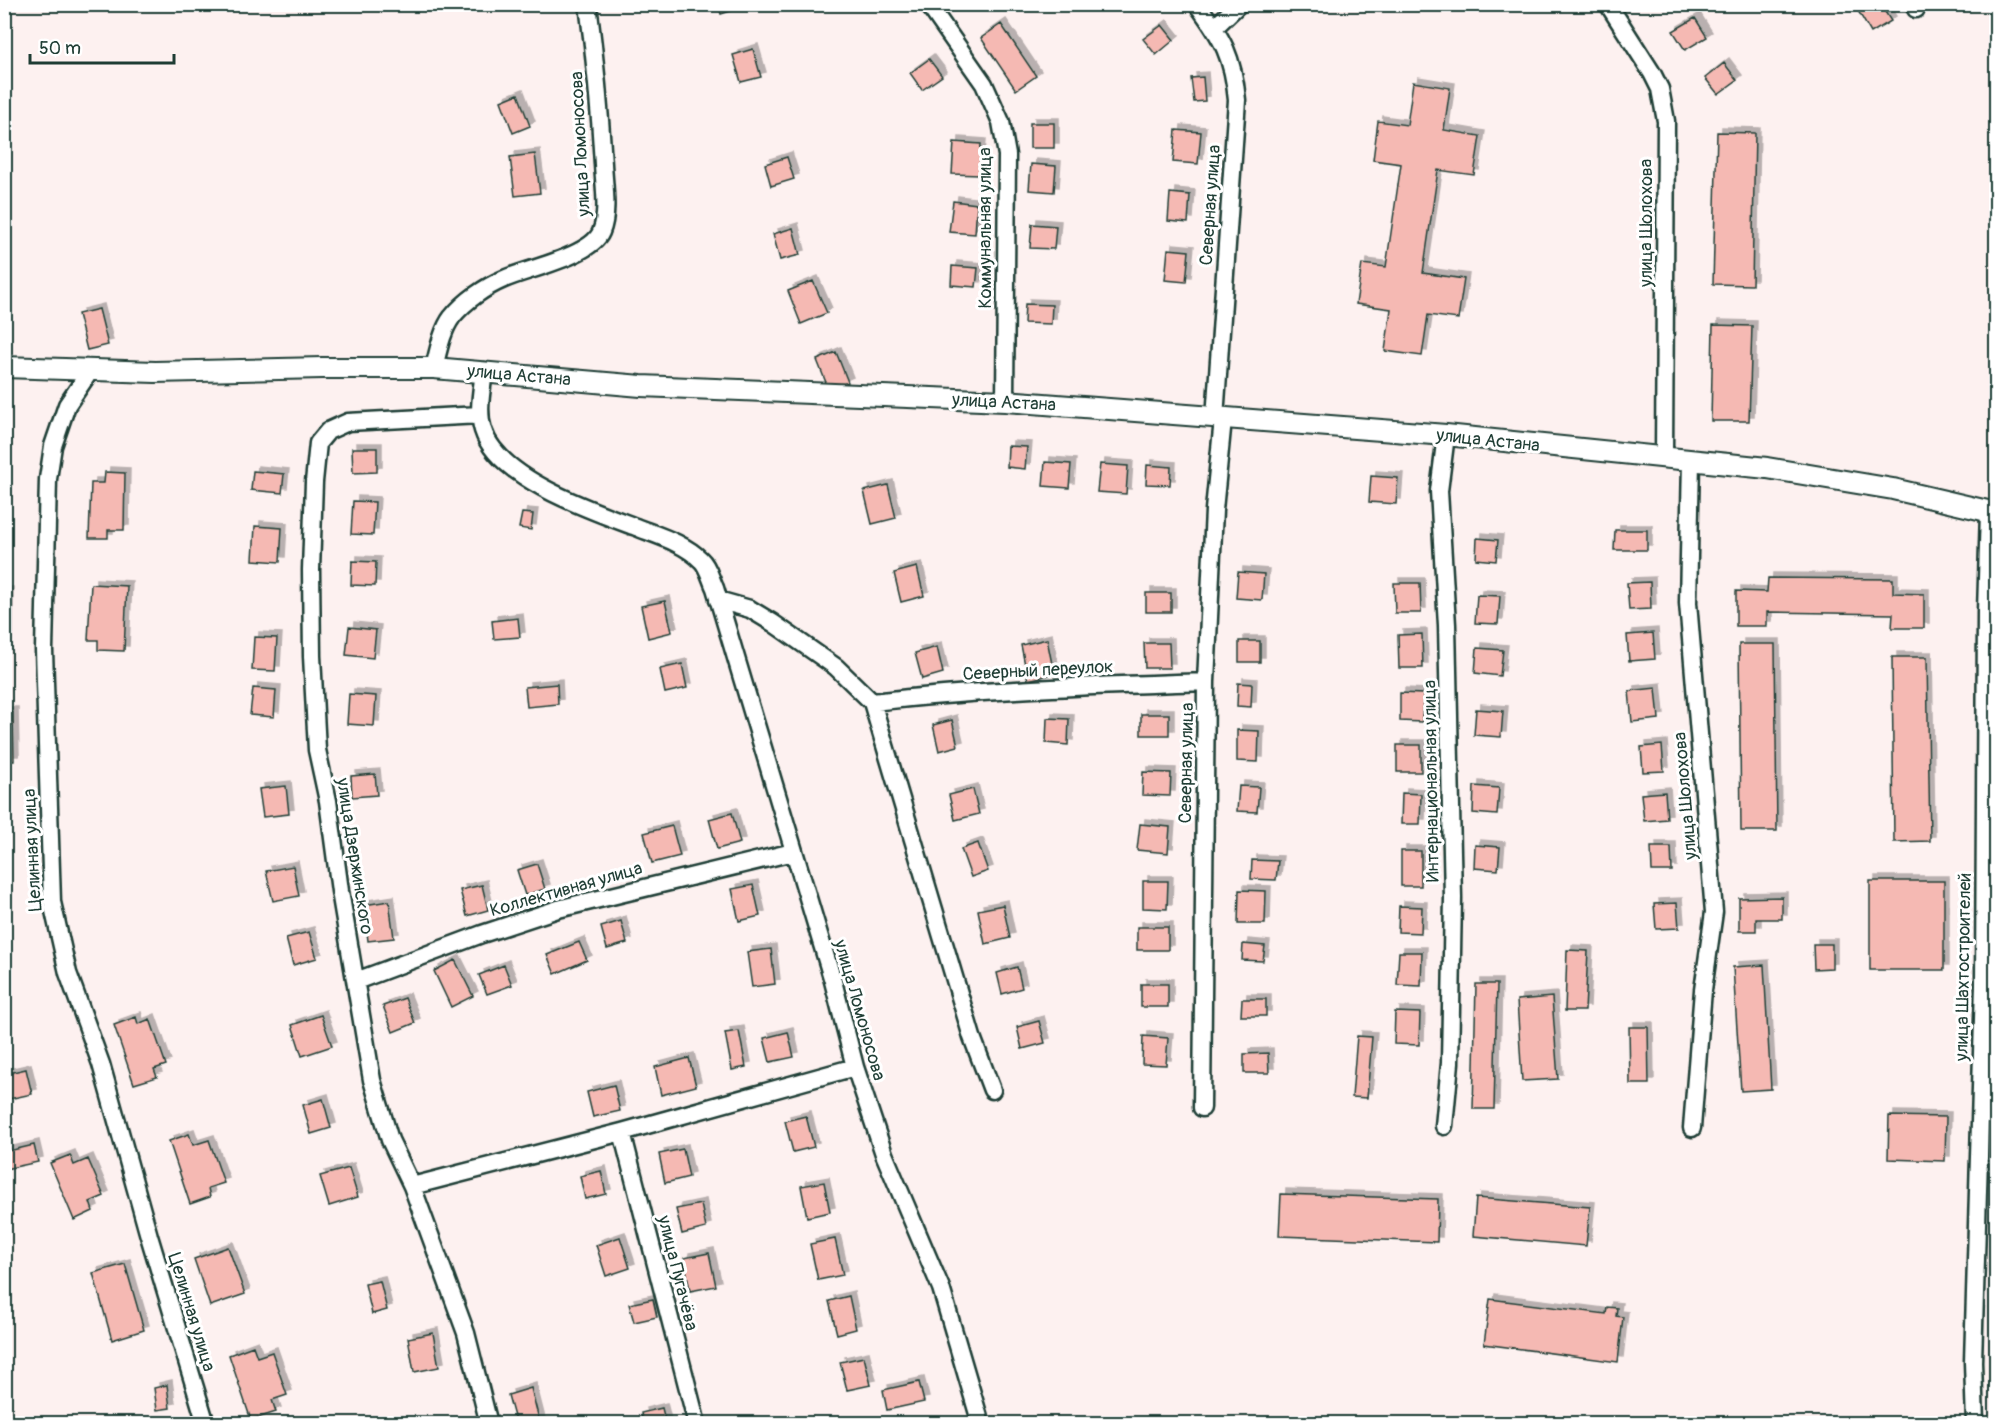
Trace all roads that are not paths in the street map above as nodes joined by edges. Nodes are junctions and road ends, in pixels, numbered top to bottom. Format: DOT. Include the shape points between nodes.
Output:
graph roads {
  1 [pos="588,4"];
  2 [pos="928,4"];
  3 [pos="1197,4"];
  4 [pos="1239,4"];
  5 [pos="1608,4"];
  6 [pos="1214,28"];
  7 [pos="4,368"];
  8 [pos="434,368"];
  9 [pos="90,371"];
  10 [pos="484,371"];
  11 [pos="1005,400"];
  12 [pos="480,415"];
  13 [pos="1219,418"];
  14 [pos="1446,435"];
  15 [pos="1664,458"];
  16 [pos="1691,461"];
  17 [pos="1993,512"];
  18 [pos="718,600"];
  19 [pos="1206,682"];
  20 [pos="872,702"];
  21 [pos="793,852"];
  22 [pos="356,981"];
  23 [pos="855,1067"];
  24 [pos="992,1090"];
  25 [pos="1202,1108"];
  26 [pos="1444,1126"];
  27 [pos="1692,1128"];
  28 [pos="622,1132"];
  29 [pos="412,1186"];
  30 [pos="206,1424"];
  31 [pos="489,1424"];
  32 [pos="696,1424"];
  33 [pos="981,1424"];
  34 [pos="1975,1424"];
  1 -- 8 [label="street, улица Ломоносова" via="605,197 600,234 592,244 560,260 502,279 473,297 451,318"];
  2 -- 11 [label="street, Коммунальная улица" via="984,84 1001,122 1007,155"];
  3 -- 6 [label="street, Северная улица"];
  4 -- 6 [label="street"];
  5 -- 15 [label="street, улица Шолохова" via="1653,73 1666,121"];
  6 -- 13 [label="street, Северная улица" via="1231,59 1237,100"];
  7 -- 9 [label="street, улица Астана"];
  8 -- 9 [label="street, улица Астана"];
  8 -- 10 [label="street, улица Астана"];
  9 -- 30 [label="street, Целинная улица" via="67,405 52,446 48,479 44,650 52,902 68,973 101,1064"];
  10 -- 11 [label="street, улица Астана" via="641,386"];
  10 -- 12 [label="street, улица Ломоносова"];
  11 -- 13 [label="street, улица Астана"];
  12 -- 18 [label="street, улица Ломоносова" via="483,432 499,456 524,477 583,508 683,546 703,561"];
  12 -- 22 [label="street, улица Дзержинского" via="348,422 328,431 318,443 311,570 317,750"];
  13 -- 14 [label="street, улица Астана"];
  13 -- 19 [label="street, Северная улица"];
  14 -- 15 [label="street, улица Астана"];
  14 -- 26 [label="street, Интернациональная улица" via="1439,491 1447,625 1453,898 1450,1063"];
  15 -- 16 [label="street, улица Астана"];
  16 -- 17 [label="street, улица Астана" via="1767,468 1893,489"];
  16 -- 27 [label="street, улица Шолохова" via="1688,603 1714,912 1703,990"];
  17 -- 34 [label="street, улица Шахтостроителей" via="1986,612 1984,985 1973,1362"];
  18 -- 20 [label="street" via="750,609 773,623 837,667"];
  18 -- 21 [label="street, улица Ломоносова"];
  19 -- 20 [label="street, Северный переулок" via="1052,687"];
  19 -- 25 [label="street, Северная улица"];
  20 -- 24 [label="street" via="972,1037"];
  21 -- 22 [label="street, Коллективная улица" via="558,909"];
  21 -- 23 [label="street, улица Ломоносова"];
  22 -- 29 [label="street, улица Дзержинского" via="372,1080 390,1140"];
  23 -- 28 [label="street"];
  23 -- 33 [label="street, улица Ломоносова" via="884,1154 941,1288"];
  28 -- 29 [label="street"];
  28 -- 32 [label="street, улица Пугачёва"];
  29 -- 31 [label="street, улица Дзержинского" via="466,1333"];
}
